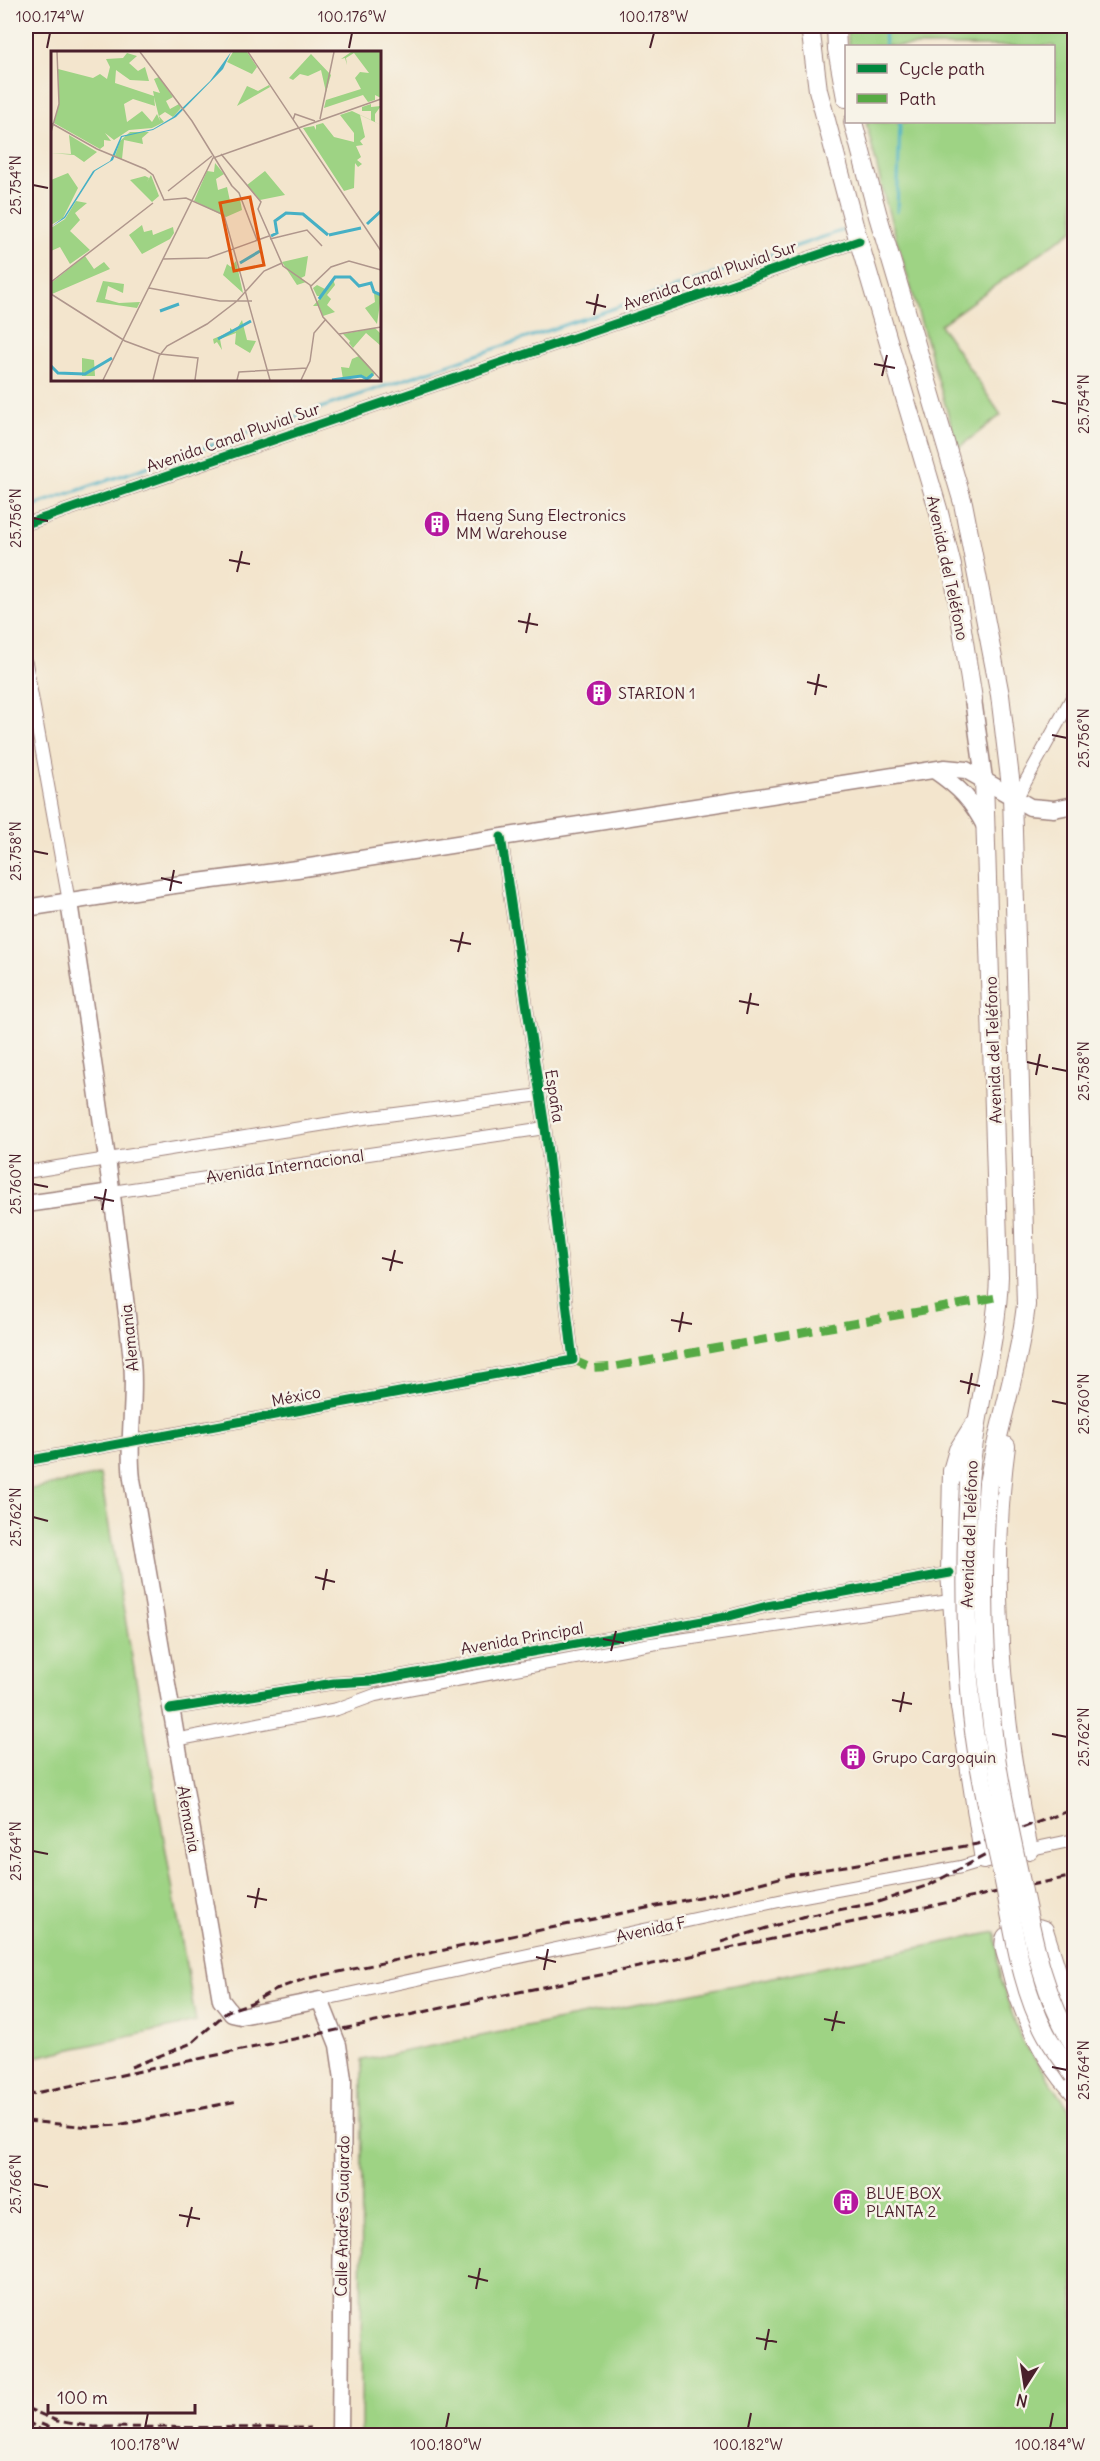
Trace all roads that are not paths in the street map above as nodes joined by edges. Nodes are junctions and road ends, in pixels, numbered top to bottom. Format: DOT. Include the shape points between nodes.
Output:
graph roads {
  1 [pos="810,26"];
  2 [pos="836,26"];
  3 [pos="845,93"];
  4 [pos="853,123"];
  5 [pos="878,216"];
  6 [pos="857,233"];
  7 [pos="26,524"];
  8 [pos="26,663"];
  9 [pos="1074,694"];
  10 [pos="973,699"];
  11 [pos="933,770"];
  12 [pos="984,779"];
  13 [pos="1014,797"];
  14 [pos="1074,805"];
  15 [pos="987,831"];
  16 [pos="501,837"];
  17 [pos="69,902"];
  18 [pos="26,908"];
  19 [pos="540,1095"];
  20 [pos="545,1128"];
  21 [pos="108,1160"];
  22 [pos="26,1172"];
  23 [pos="112,1192"];
  24 [pos="26,1204"];
  25 [pos="573,1360"];
  26 [pos="1006,1401"];
  27 [pos="977,1420"];
  28 [pos="131,1442"];
  29 [pos="26,1461"];
  30 [pos="950,1573"];
  31 [pos="950,1601"];
  32 [pos="170,1709"];
  33 [pos="175,1740"];
  34 [pos="1017,1784"];
  35 [pos="972,1793"];
  36 [pos="1074,1840"];
  37 [pos="1029,1850"];
  38 [pos="984,1860"];
  39 [pos="320,2000"];
  40 [pos="228,2011"];
  41 [pos="1074,2015"];
  42 [pos="1074,2045"];
  43 [pos="1074,2076"];
  44 [pos="1074,2092"];
  45 [pos="340,2436"];
  1 -- 6 [label="main road, Avenida del Teléfono" via="818,90"];
  2 -- 3 [label="main road"];
  4 -- 5 [label="main road, Avenida del Teléfono"];
  5 -- 6 [label="main road"];
  5 -- 13 [label="main road, Avenida del Teléfono" via="963,503 1000,695"];
  6 -- 7 [label="street, Avenida Canal Pluvial Sur"];
  6 -- 10 [label="main road, Avenida del Teléfono" via="938,509 952,566"];
  8 -- 17 [label="street, Alemania"];
  9 -- 13 [label="street"];
  10 -- 12 [label="main road, Avenida del Teléfono"];
  11 -- 12 [label="main road" via="956,767"];
  11 -- 15 [label="main road" via="959,787"];
  11 -- 16 [label="main road"];
  12 -- 13 [label="main road"];
  12 -- 15 [label="main road, Avenida del Teléfono"];
  13 -- 14 [label="main road" via="1041,810"];
  13 -- 26 [label="main road, Avenida del Teléfono" via="1027,1281 1023,1329"];
  15 -- 27 [label="main road, Avenida del Teléfono" via="999,1276 997,1313"];
  16 -- 17 [label="main road"];
  16 -- 19 [label="street, España"];
  17 -- 18 [label="main road"];
  17 -- 21 [label="main road, Alemania"];
  19 -- 20 [label="street, España"];
  19 -- 21 [label="street, Avenida Internacional" via="357,1119"];
  20 -- 23 [label="street, Avenida Internacional"];
  20 -- 25 [label="street, España"];
  21 -- 22 [label="street, Avenida Internacional"];
  21 -- 23 [label="main road, Alemania"];
  23 -- 24 [label="main road, Avenida Internacional"];
  23 -- 28 [label="main road, Alemania" via="132,1364"];
  25 -- 28 [label="street, México"];
  26 -- 34 [label="main road" via="998,1560 999,1629 1005,1708"];
  26 -- 42 [label="main road, Avenida del Teléfono, bridge" via="988,1483 984,1591 989,1702 1011,1835 1040,1967 1053,2006"];
  27 -- 30 [label="main road" via="958,1450 952,1471"];
  27 -- 43 [label="main road, Avenida del Teléfono, bridge" via="969,1483 966,1597 980,1771 1030,1997 1046,2034"];
  28 -- 29 [label="street, México"];
  28 -- 32 [label="main road, Alemania" via="132,1479"];
  30 -- 31 [label="main road"];
  30 -- 32 [label="street, Avenida Principal" via="383,1679"];
  31 -- 33 [label="street, Avenida Principal" via="622,1649 375,1695 337,1709"];
  31 -- 35 [label="main road"];
  32 -- 33 [label="main road, Alemania"];
  33 -- 40 [label="main road, Alemania" via="221,2000"];
  34 -- 35 [label="main road" via="991,1797"];
  34 -- 37 [label="main road"];
  35 -- 38 [label="main road"];
  36 -- 37 [label="street, Avenida F"];
  37 -- 38 [label="street, Avenida F"];
  38 -- 39 [label="street, Avenida F"];
  39 -- 40 [label="main road, Avenida F" via="246,2016"];
  39 -- 45 [label="main road, Calle Andrés Guajardo" via="338,2044 343,2079"];
  41 -- 44 [label="main road" via="1044,1930 1006,1936 1004,1944 1011,1974 1027,2017 1052,2063"];
}
